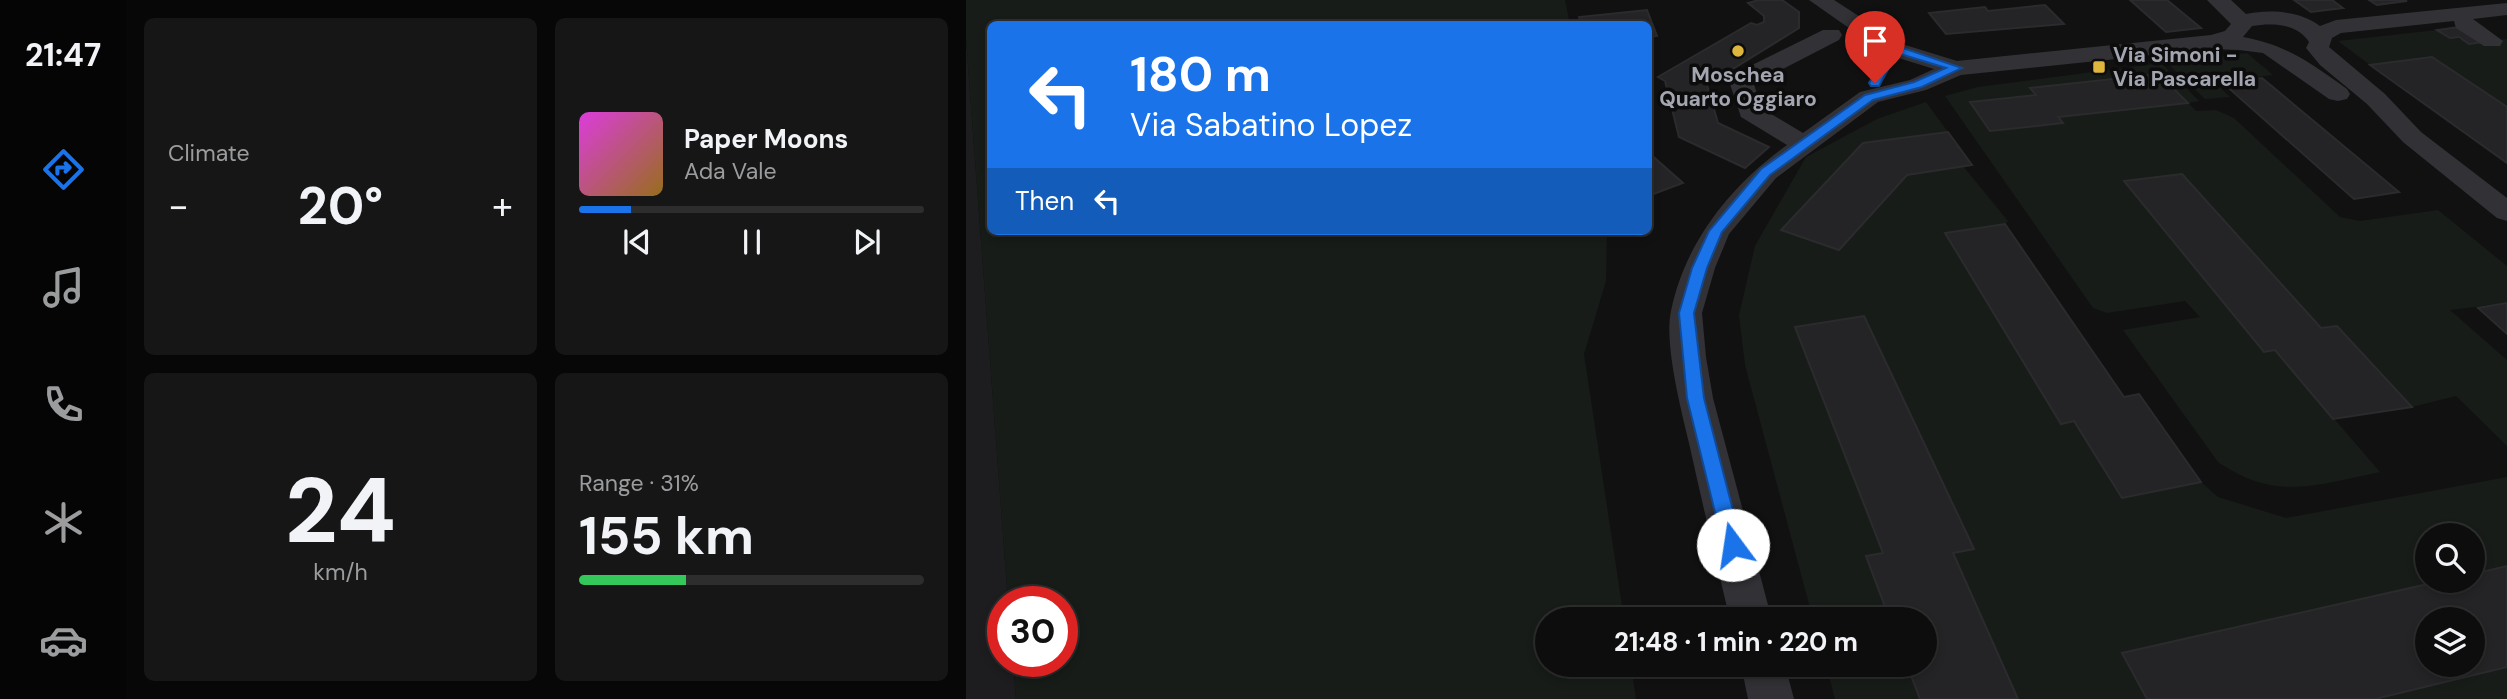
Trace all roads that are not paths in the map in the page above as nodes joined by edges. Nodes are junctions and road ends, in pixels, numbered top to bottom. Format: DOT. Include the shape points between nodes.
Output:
graph roads {
  1 [pos="1820,0"];
  2 [pos="2218,0"];
  3 [pos="2247,0"];
  4 [pos="2443,0"];
  5 [pos="2464,18"];
  6 [pos="2287,21"];
  7 [pos="2499,26"];
  8 [pos="2239,27"];
  9 [pos="1831,35"];
  10 [pos="2324,38"];
  11 [pos="2212,42"];
  12 [pos="1894,49"];
  13 [pos="2266,49"];
  14 [pos="1956,68"];
  15 [pos="1869,97"];
  16 [pos="2412,137"];
  17 [pos="1804,144"];
  18 [pos="2507,212"];
  19 [pos="1748,607"];
  20 [pos="1766,677"];
  21 [pos="1771,699"];
  1 -- 12 [label="street"];
  2 -- 8 [label="street" via="2236,16"];
  3 -- 6 [label="street"];
  4 -- 5 [label="street"];
  5 -- 7 [label="street"];
  5 -- 7 [label="street"];
  5 -- 10 [label="street"];
  6 -- 8 [label="street" via="2253,18"];
  6 -- 10 [label="street"];
  8 -- 11 [label="street" via="2229,38"];
  8 -- 13 [label="street" via="2249,42"];
  9 -- 17 [label="street" via="1746,77 1742,84 1750,112"];
  10 -- 13 [label="street" via="2300,53"];
  10 -- 16 [label="street" via="2328,60 2376,99"];
  11 -- 13 [label="street"];
  11 -- 14 [label="street"];
  12 -- 14 [label="street"];
  12 -- 15 [label="street"];
  13 -- 16 [label="street" via="2290,58 2370,116"];
  14 -- 15 [label="street" via="1918,85"];
  15 -- 17 [label="street"];
  16 -- 18 [label="street"];
  17 -- 19 [label="street" via="1766,172 1716,231 1686,313 1696,398"];
  20 -- 21 [label="street"];
}
